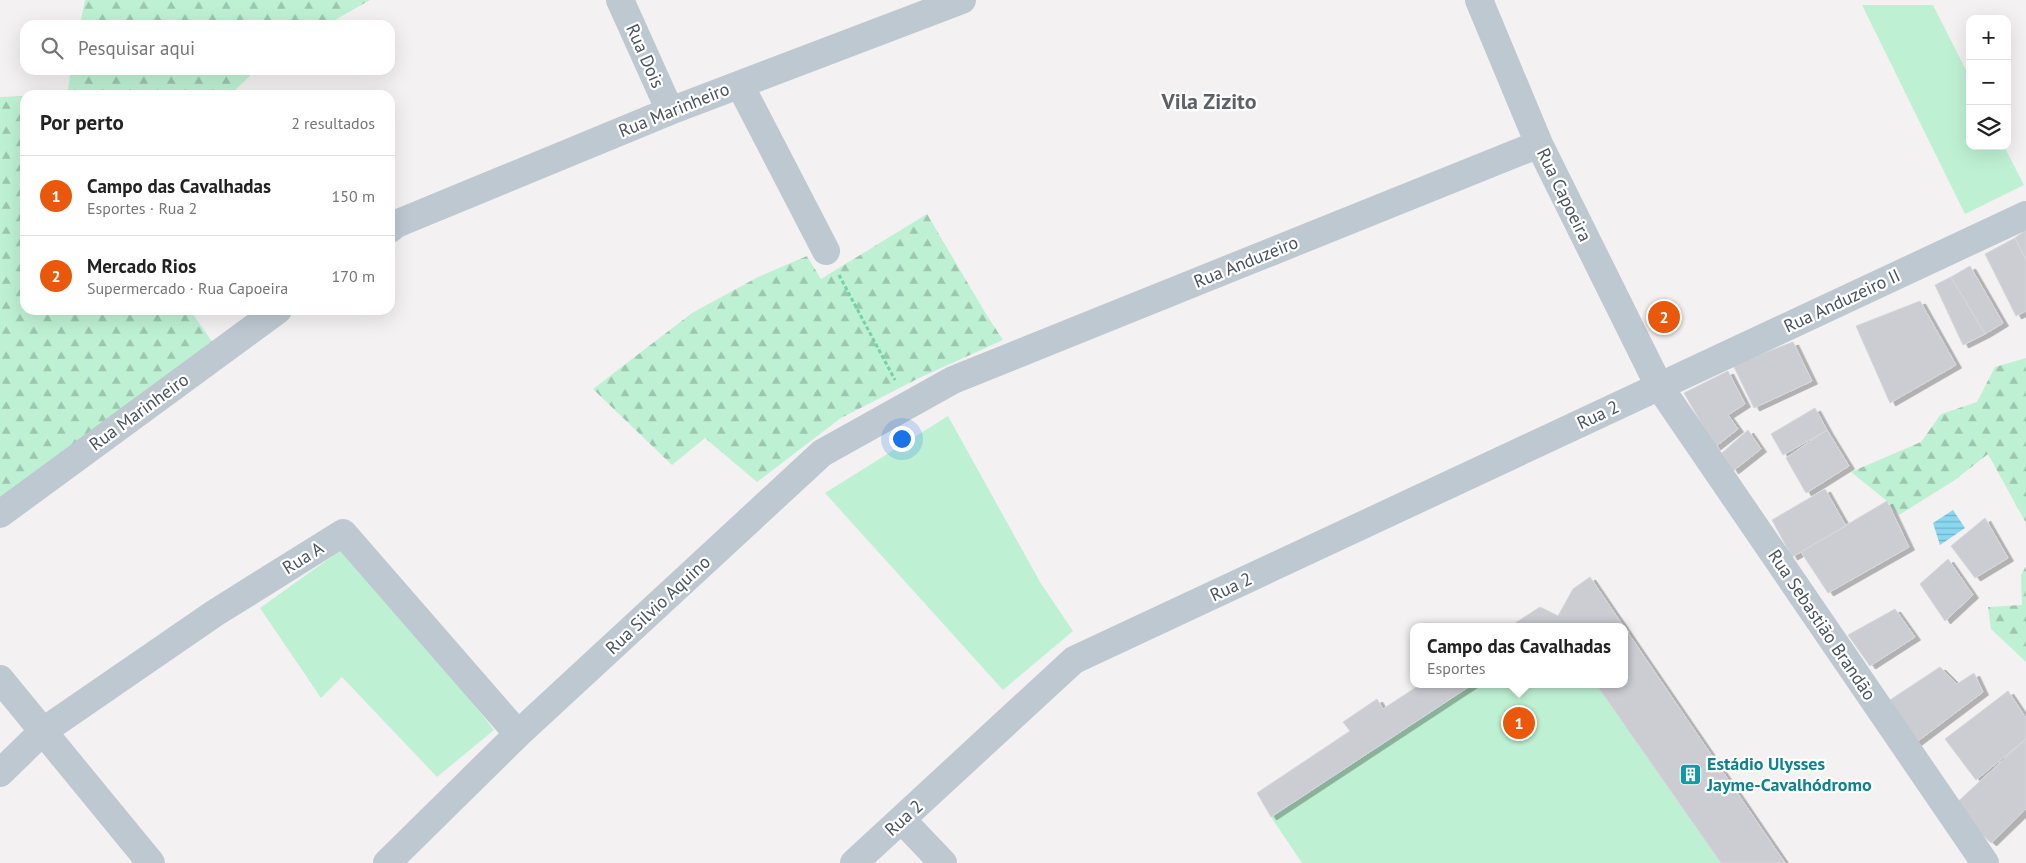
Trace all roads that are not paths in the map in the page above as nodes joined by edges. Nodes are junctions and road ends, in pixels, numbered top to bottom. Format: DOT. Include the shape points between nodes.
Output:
graph roads {
  1 [pos="620,0"];
  2 [pos="962,0"];
  3 [pos="1479,0"];
  4 [pos="740,85"];
  5 [pos="670,111"];
  6 [pos="1539,144"];
  7 [pos="2026,215"];
  8 [pos="395,225"];
  9 [pos="826,251"];
  10 [pos="271,315"];
  11 [pos="953,380"];
  12 [pos="1658,386"];
  13 [pos="0,514"];
  14 [pos="0,679"];
  15 [pos="42,732"];
  16 [pos="518,734"];
  17 [pos="0,773"];
  18 [pos="902,820"];
  19 [pos="151,863"];
  20 [pos="387,863"];
  21 [pos="854,863"];
  22 [pos="943,863"];
  23 [pos="1986,863"];
  1 -- 5 [label="street, Rua Dois"];
  2 -- 4 [label="street, Rua Marinheiro"];
  3 -- 6 [label="street, Rua Capoeira"];
  4 -- 5 [label="street, Rua Marinheiro"];
  4 -- 9 [label="street"];
  5 -- 8 [label="street, Rua Marinheiro"];
  6 -- 11 [label="street, Rua Anduzeiro"];
  6 -- 12 [label="street, Rua Capoeira"];
  7 -- 12 [label="street, Rua Anduzeiro II"];
  10 -- 13 [label="street, Rua Marinheiro"];
  11 -- 16 [label="street, Rua Silvio Aquino" via="822,453"];
  12 -- 18 [label="street, Rua 2" via="1074,660"];
  12 -- 23 [label="street, Rua Sebastião Brandão"];
  14 -- 15 [label="street"];
  15 -- 16 [label="street, Rua A" via="215,613 343,532"];
  15 -- 17 [label="street"];
  15 -- 19 [label="street"];
  16 -- 20 [label="street, Rua Silvio Aquino"];
  18 -- 21 [label="street, Rua 2"];
  18 -- 22 [label="street"];
}
